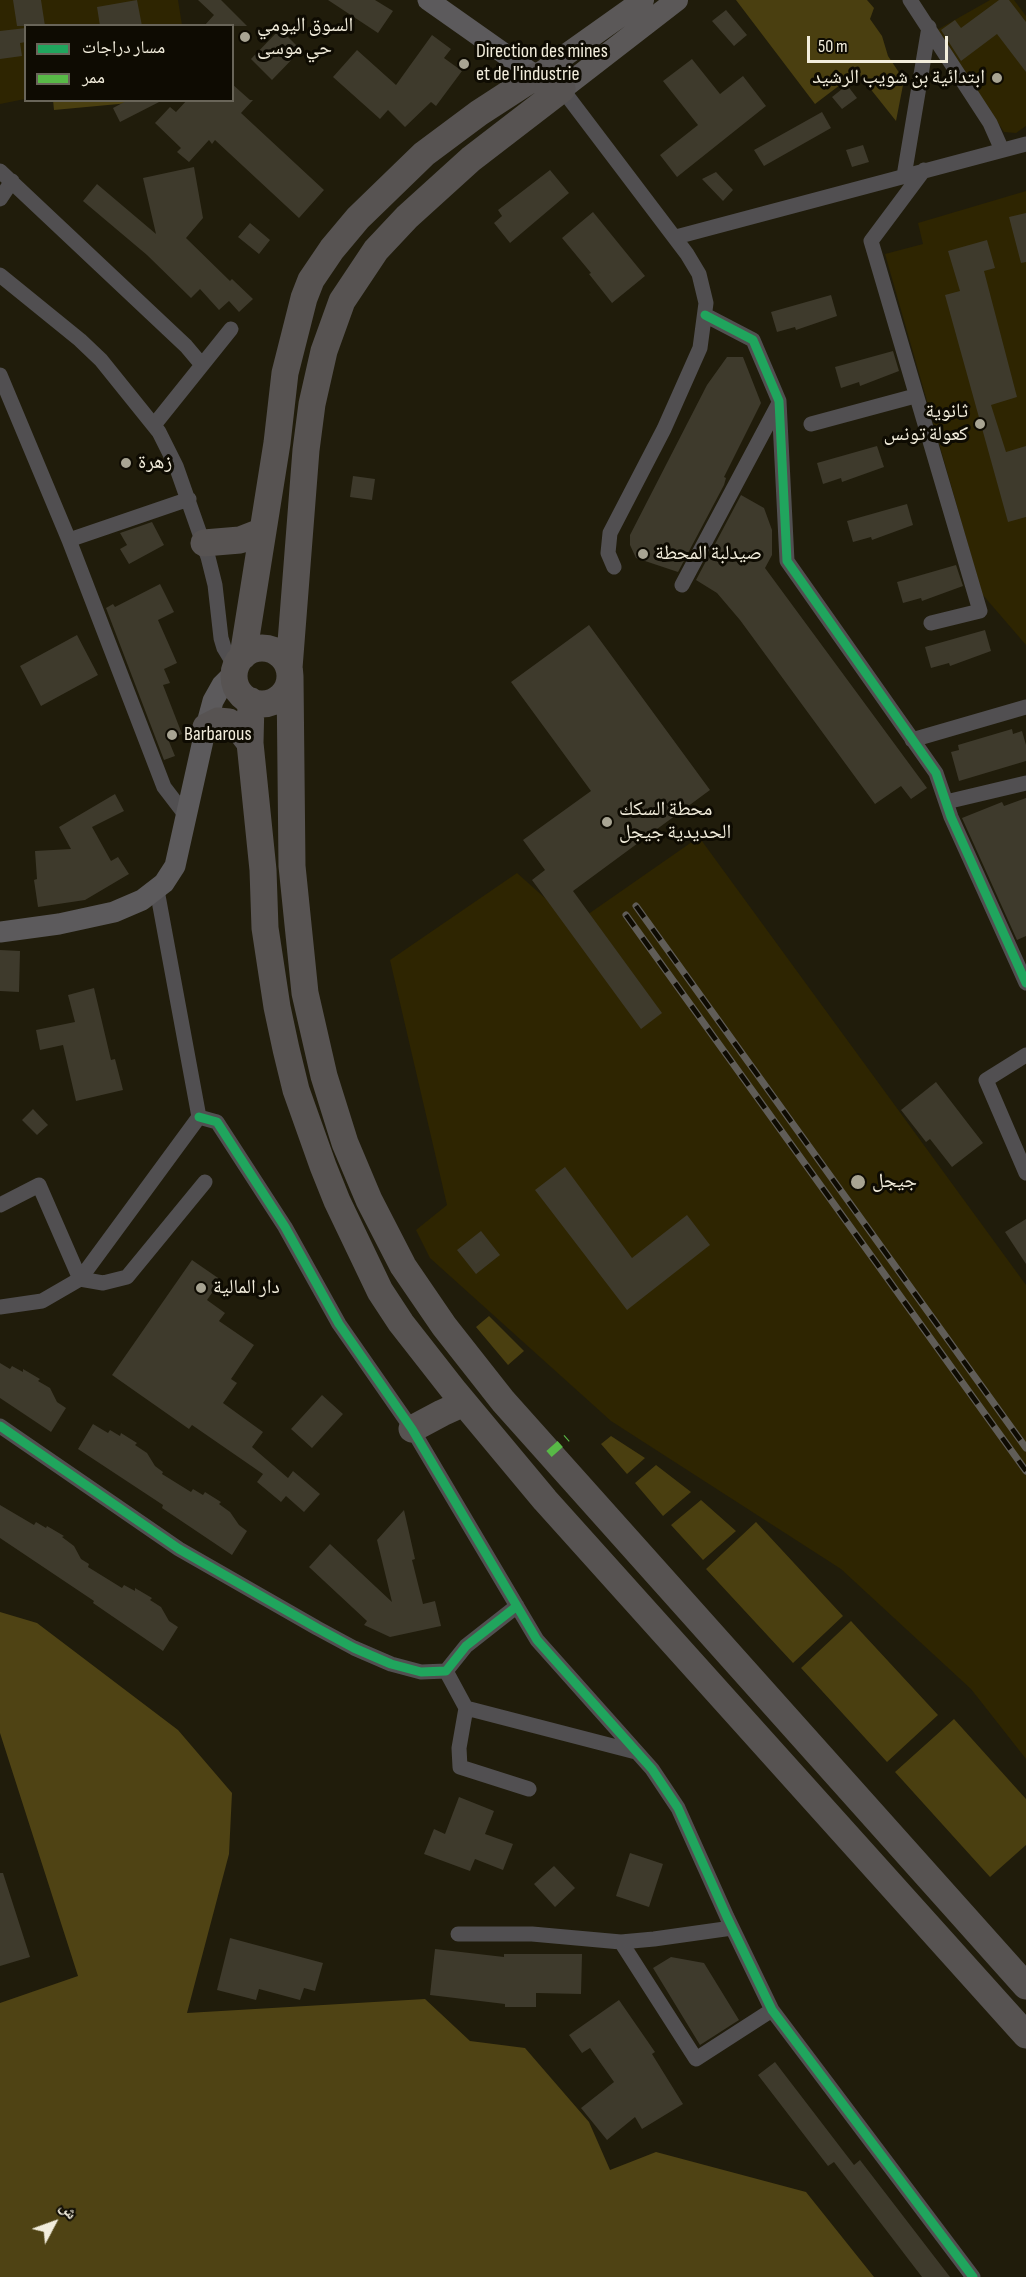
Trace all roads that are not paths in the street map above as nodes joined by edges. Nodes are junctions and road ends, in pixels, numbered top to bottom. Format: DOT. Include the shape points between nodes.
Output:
graph roads {
  1 [pos="428,0"];
  2 [pos="643,0"];
  3 [pos="677,0"];
  4 [pos="910,0"];
  5 [pos="929,27"];
  6 [pos="536,76"];
  7 [pos="562,89"];
  8 [pos="1026,144"];
  9 [pos="1002,150"];
  10 [pos="924,170"];
  11 [pos="0,171"];
  12 [pos="904,176"];
  13 [pos="12,181"];
  14 [pos="0,199"];
  15 [pos="675,237"];
  16 [pos="0,275"];
  17 [pos="705,315"];
  18 [pos="231,329"];
  19 [pos="202,365"];
  20 [pos="0,375"];
  21 [pos="915,396"];
  22 [pos="779,403"];
  23 [pos="811,424"];
  24 [pos="154,425"];
  25 [pos="189,499"];
  26 [pos="263,531"];
  27 [pos="69,540"];
  28 [pos="204,543"];
  29 [pos="614,567"];
  30 [pos="682,585"];
  31 [pos="932,624"];
  32 [pos="289,672"];
  33 [pos="242,679"];
  34 [pos="1026,707"];
  35 [pos="206,727"];
  36 [pos="912,740"];
  37 [pos="250,743"];
  38 [pos="1026,783"];
  39 [pos="946,802"];
  40 [pos="187,818"];
  41 [pos="157,890"];
  42 [pos="0,932"];
  43 [pos="1026,983"];
  44 [pos="1026,1055"];
  45 [pos="199,1117"];
  46 [pos="1026,1173"];
  47 [pos="205,1182"];
  48 [pos="0,1205"];
  49 [pos="80,1279"];
  50 [pos="0,1307"];
  51 [pos="464,1404"];
  52 [pos="0,1426"];
  53 [pos="412,1429"];
  54 [pos="517,1606"];
  55 [pos="446,1671"];
  56 [pos="466,1708"];
  57 [pos="636,1752"];
  58 [pos="529,1789"];
  59 [pos="732,1928"];
  60 [pos="458,1934"];
  61 [pos="621,1942"];
  62 [pos="1026,1986"];
  63 [pos="772,2010"];
  64 [pos="1026,2035"];
  65 [pos="973,2277"];
  1 -- 6 [label="main road"];
  2 -- 6 [label="main road"];
  3 -- 7 [label="main road"];
  4 -- 5 [label="street"];
  5 -- 9 [label="street" via="990,123"];
  5 -- 12 [label="street"];
  6 -- 7 [label="main road"];
  6 -- 26 [label="highway" via="424,154 358,218 311,280 285,373"];
  7 -- 15 [label="street"];
  7 -- 32 [label="highway" via="471,159 407,217 376,250 342,302 324,351 312,404"];
  8 -- 9 [label="street"];
  9 -- 10 [label="street"];
  10 -- 12 [label="street"];
  10 -- 21 [label="street" via="871,241"];
  11 -- 13 [label="street"];
  12 -- 15 [label="street"];
  13 -- 14 [label="street"];
  13 -- 19 [label="street"];
  15 -- 17 [label="street" via="699,274"];
  16 -- 24 [label="street" via="81,340"];
  17 -- 22 [label="street" via="753,340"];
  17 -- 29 [label="street" via="700,348 664,429 610,533 608,553"];
  18 -- 19 [label="street"];
  19 -- 24 [label="street"];
  20 -- 27 [label="street"];
  21 -- 23 [label="street"];
  21 -- 31 [label="street" via="980,611"];
  22 -- 30 [label="street"];
  22 -- 36 [label="street" via="787,561"];
  24 -- 25 [label="street"];
  25 -- 27 [label="street"];
  25 -- 28 [label="street"];
  26 -- 28 [label="highway" via="240,540"];
  26 -- 33 [label="highway"];
  27 -- 40 [label="street" via="164,787"];
  28 -- 33 [label="street" via="215,585 221,638"];
  32 -- 33 [label="highway" via="289,685 278,699 269,703"];
  32 -- 33 [label="highway" via="285,660 273,650 257,649"];
  32 -- 62 [label="highway" via="292,866 305,993 324,1076 345,1143 403,1266 503,1401"];
  33 -- 35 [label="main road" via="222,685"];
  33 -- 37 [label="highway"];
  34 -- 36 [label="street"];
  35 -- 37 [label="highway" via="218,721 229,722"];
  35 -- 40 [label="main road"];
  36 -- 39 [label="street" via="936,773"];
  37 -- 51 [label="highway" via="269,963 296,1090 337,1201 380,1291"];
  38 -- 39 [label="street"];
  39 -- 43 [label="street"];
  40 -- 41 [label="main road" via="175,866"];
  41 -- 42 [label="main road" via="132,905 101,916"];
  41 -- 45 [label="street"];
  44 -- 46 [label="street" via="986,1080"];
  45 -- 49 [label="street"];
  45 -- 53 [label="street" via="217,1122 285,1227 339,1324"];
  47 -- 49 [label="street" via="127,1277 103,1283"];
  48 -- 49 [label="street" via="39,1185"];
  49 -- 50 [label="street" via="42,1301"];
  51 -- 53 [label="highway"];
  51 -- 64 [label="highway" via="545,1500"];
  52 -- 55 [label="street" via="179,1549 317,1628 391,1664 421,1672"];
  53 -- 54 [label="street"];
  54 -- 55 [label="street" via="466,1646"];
  54 -- 57 [label="street" via="537,1640"];
  55 -- 56 [label="street"];
  56 -- 57 [label="street"];
  56 -- 58 [label="street" via="460,1767"];
  57 -- 59 [label="street" via="678,1808"];
  59 -- 61 [label="street"];
  59 -- 63 [label="street"];
  60 -- 61 [label="street" via="532,1934"];
  61 -- 63 [label="street" via="696,2059"];
  63 -- 65 [label="street"];
}
